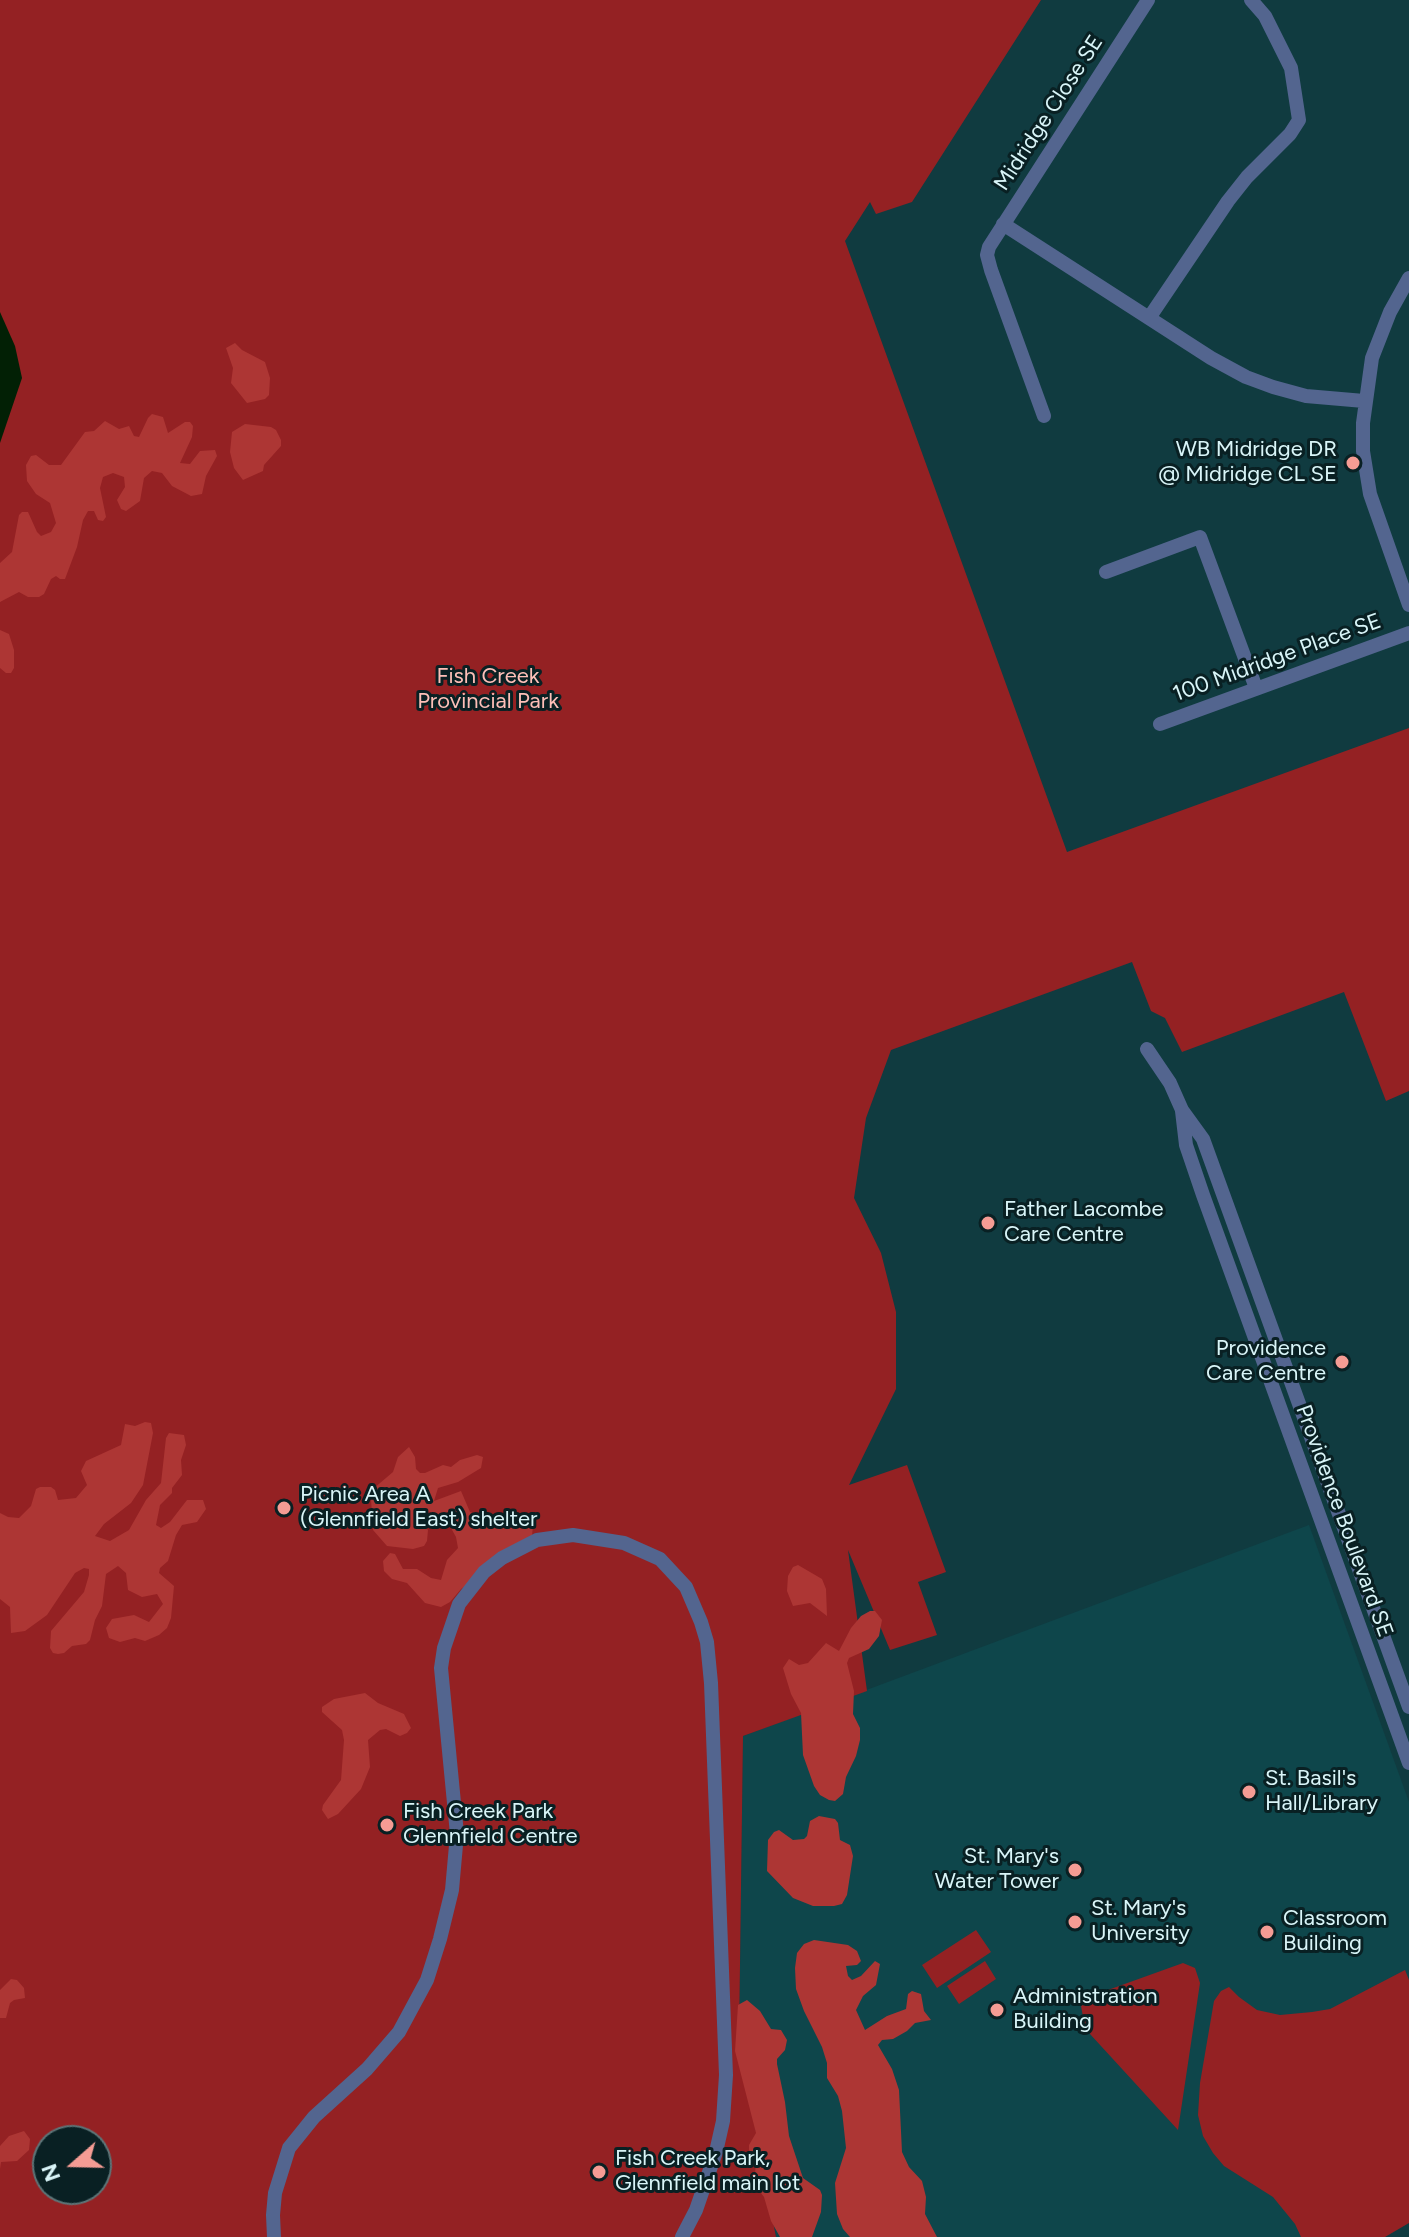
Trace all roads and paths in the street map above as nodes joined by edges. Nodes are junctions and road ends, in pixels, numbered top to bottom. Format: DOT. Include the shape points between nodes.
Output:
graph roads {
  1 [pos="1148,0"];
  2 [pos="1251,0"];
  3 [pos="1003,224"];
  4 [pos="1409,278"];
  5 [pos="1149,318"];
  6 [pos="1364,401"];
  7 [pos="1044,416"];
  8 [pos="1106,572"];
  9 [pos="1409,605"];
  10 [pos="1409,633"];
  11 [pos="1256,688"];
  12 [pos="1160,724"];
  13 [pos="1147,1049"];
  14 [pos="1182,1110"];
  15 [pos="1409,1707"];
  16 [pos="1409,1763"];
  17 [pos="686,2234"];
  18 [pos="274,2237"];
  1 -- 3 [label="street, Midridge Close SE"];
  2 -- 5 [label="street" via="1288,60 1299,120 1228,201"];
  3 -- 5 [label="street, Midridge Close SE"];
  3 -- 7 [label="street" via="989,247 988,261"];
  4 -- 6 [label="street" via="1381,331"];
  5 -- 6 [label="street, Midridge Close SE" via="1211,358 1273,387"];
  6 -- 9 [label="street" via="1363,451 1370,494"];
  8 -- 11 [label="street" via="1200,537"];
  10 -- 11 [label="street, 100 Midridge Place SE"];
  11 -- 12 [label="street, 100 Midridge Place SE"];
  13 -- 14 [label="street, Providence Boulevard SE"];
  14 -- 15 [label="street, Providence Boulevard SE" via="1203,1139"];
  14 -- 16 [label="street, Providence Boulevard SE" via="1186,1145 1203,1195"];
  17 -- 18 [label="street" via="716,2152 726,2075 707,1642 686,1587 660,1559 624,1543 557,1535 502,1558 459,1604 441,1668 457,1834 452,1890 440,1939 427,1980 399,2032 289,2148 275,2193"];
}
